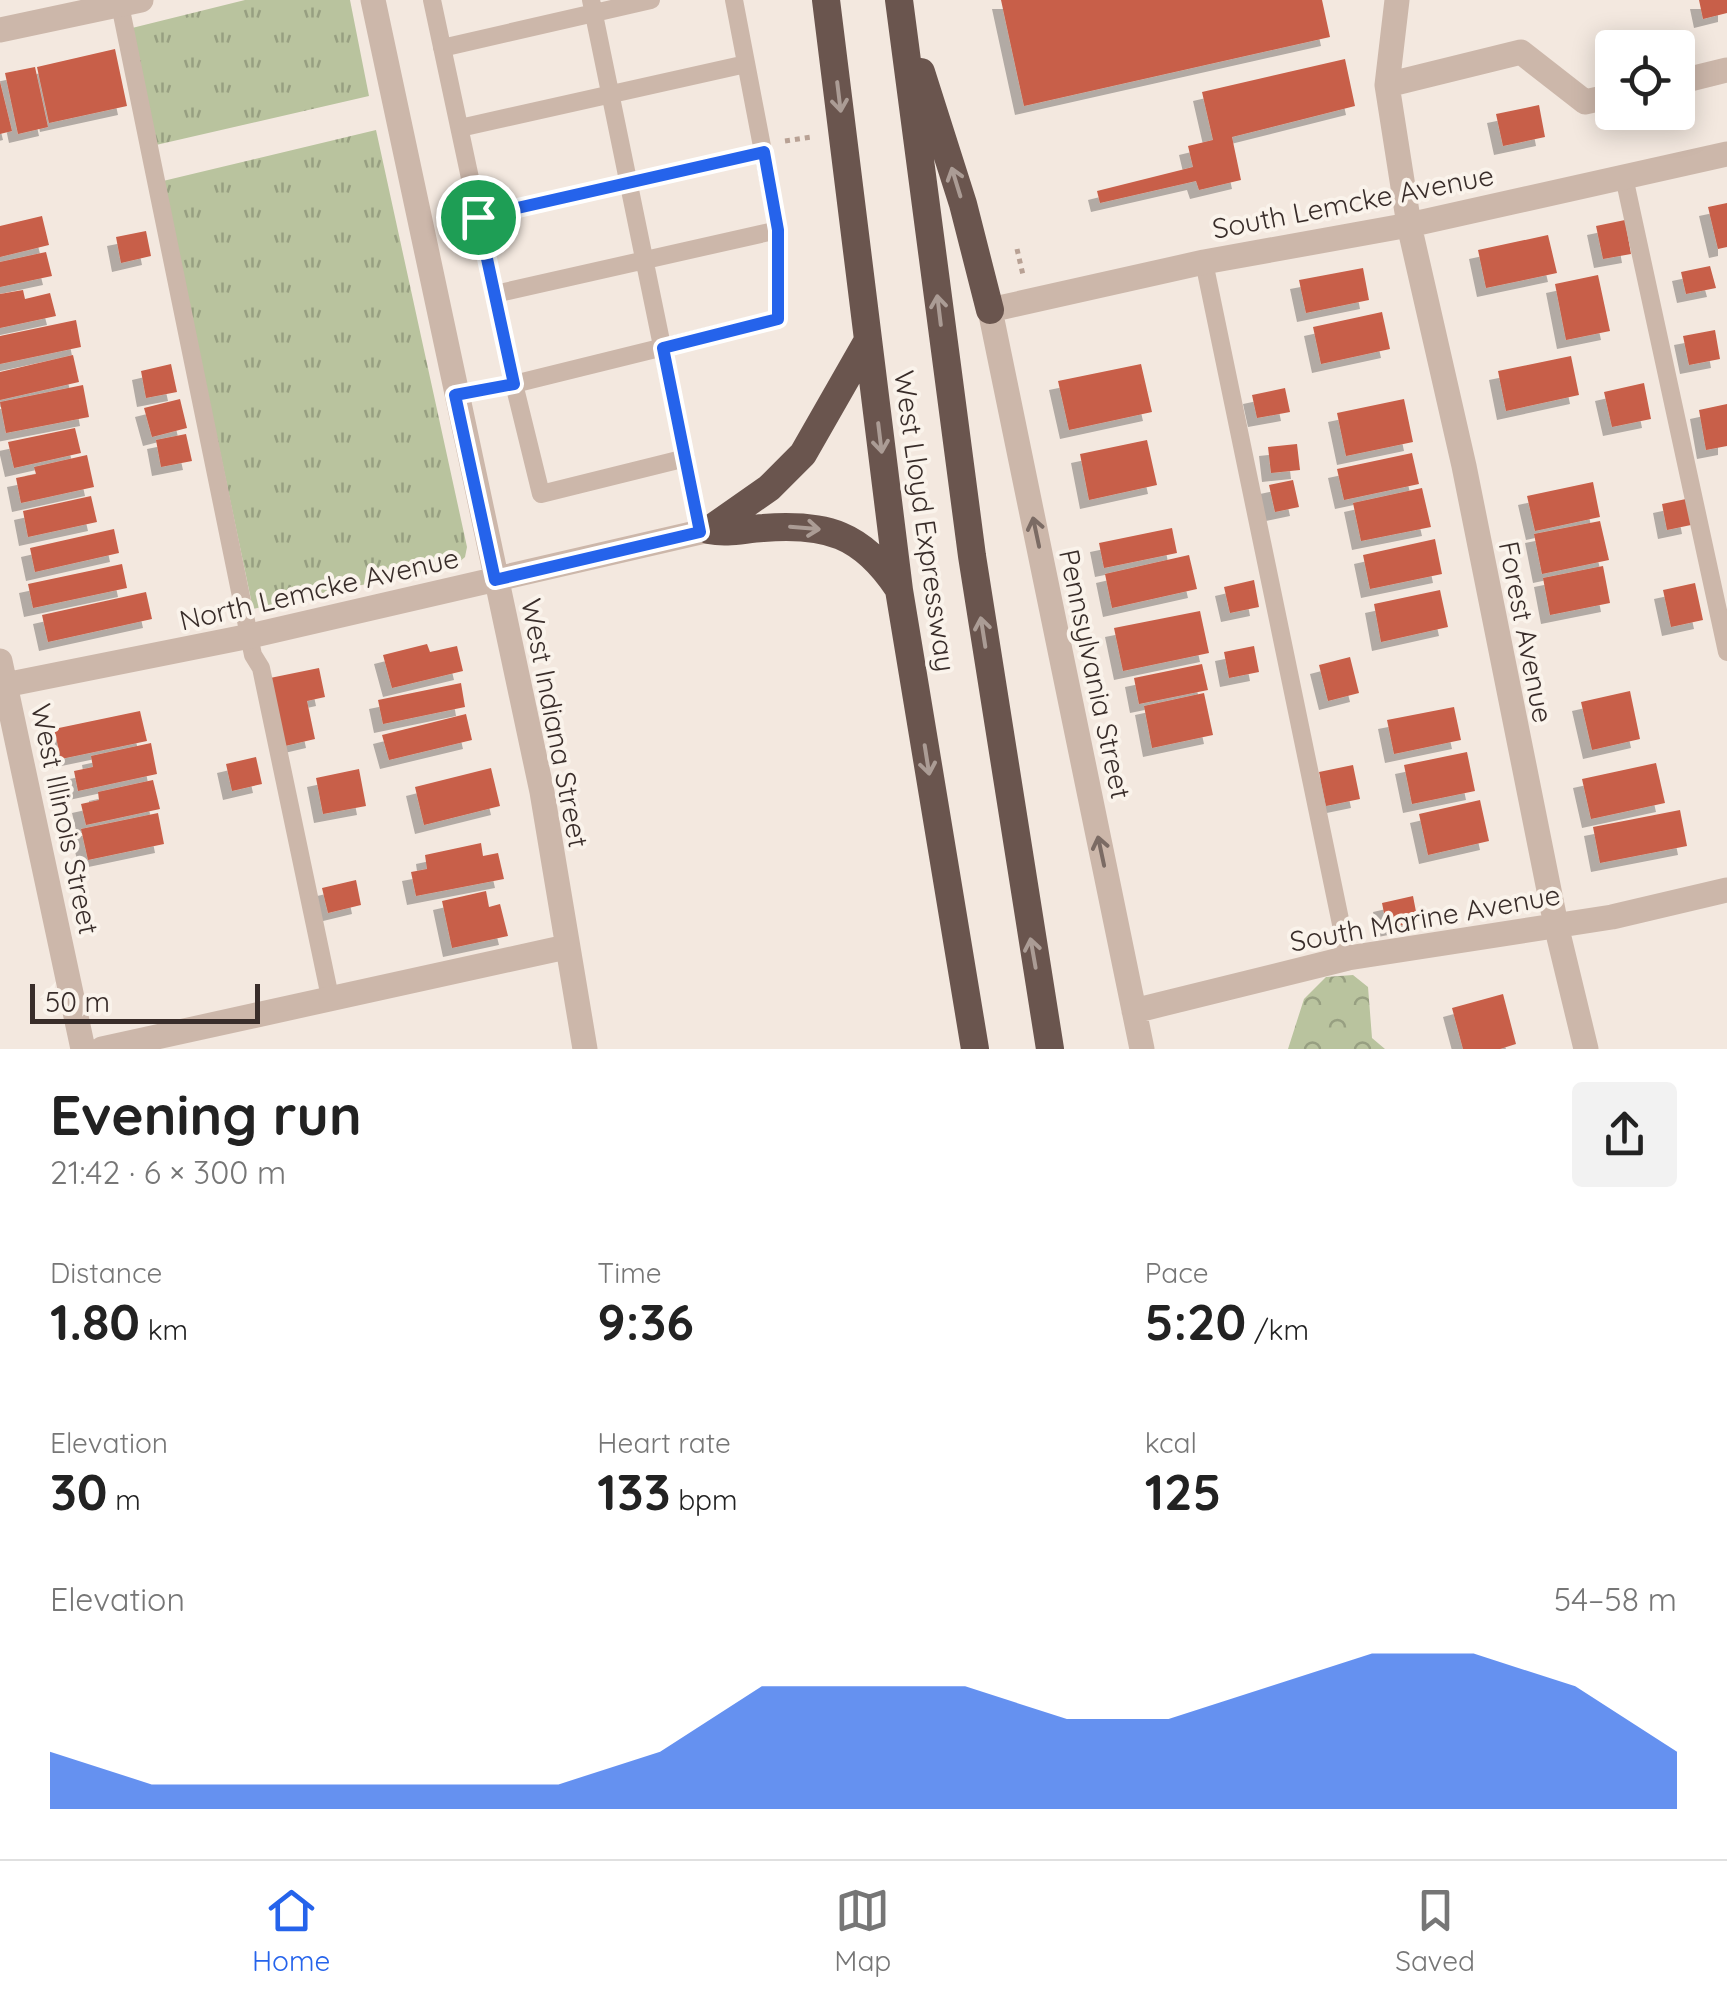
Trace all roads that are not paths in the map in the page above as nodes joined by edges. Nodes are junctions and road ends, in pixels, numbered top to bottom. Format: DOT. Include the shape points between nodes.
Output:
graph roads {
  1 [pos="373,0"];
  2 [pos="432,0"];
  3 [pos="652,0"];
  4 [pos="734,0"];
  5 [pos="826,0"];
  6 [pos="1397,0"];
  7 [pos="899,1"];
  8 [pos="127,2"];
  9 [pos="592,7"];
  10 [pos="0,30"];
  11 [pos="442,48"];
  12 [pos="746,64"];
  13 [pos="1727,70"];
  14 [pos="1695,78"];
  15 [pos="1387,85"];
  16 [pos="610,94"];
  17 [pos="1595,100"];
  18 [pos="460,128"];
  19 [pos="764,152"];
  20 [pos="1727,154"];
  21 [pos="1624,177"];
  22 [pos="629,183"];
  23 [pos="478,217"];
  24 [pos="1410,225"];
  25 [pos="778,230"];
  26 [pos="646,261"];
  27 [pos="1204,262"];
  28 [pos="495,294"];
  29 [pos="990,310"];
  30 [pos="867,342"];
  31 [pos="663,348"];
  32 [pos="514,384"];
  33 [pos="455,395"];
  34 [pos="686,458"];
  35 [pos="705,530"];
  36 [pos="495,580"];
  37 [pos="899,590"];
  38 [pos="250,636"];
  39 [pos="1727,652"];
  40 [pos="2,678"];
  41 [pos="1727,890"];
  42 [pos="1556,925"];
  43 [pos="566,947"];
  44 [pos="1348,958"];
  45 [pos="330,997"];
  46 [pos="1134,1011"];
  47 [pos="83,1049"];
  48 [pos="102,1049"];
  49 [pos="585,1049"];
  50 [pos="975,1049"];
  51 [pos="1050,1049"];
  52 [pos="1142,1049"];
  53 [pos="1586,1049"];
  1 -- 33 [label="street, West Indiana Street"];
  2 -- 11 [label="lane"];
  3 -- 9 [label="lane"];
  4 -- 12 [label="lane"];
  5 -- 30 [label="highway, West Lloyd Expressway, one-way"];
  6 -- 15 [label="street, Forest Avenue"];
  29 -- 7 [label="highway, one-way"];
  51 -- 7 [label="highway, West Lloyd Expressway, one-way" via="972,556"];
  8 -- 10 [label="street"];
  8 -- 38 [label="lane"];
  9 -- 11 [label="lane"];
  9 -- 16 [label="lane"];
  11 -- 18 [label="lane"];
  12 -- 16 [label="lane"];
  12 -- 19 [label="lane"];
  13 -- 14 [label="street"];
  15 -- 17 [label="street" via="1521,52 1585,102"];
  15 -- 24 [label="street, Forest Avenue"];
  16 -- 18 [label="lane"];
  16 -- 22 [label="lane"];
  18 -- 23 [label="lane"];
  19 -- 22 [label="lane"];
  19 -- 25 [label="lane"];
  20 -- 21 [label="street, South Lemcke Avenue"];
  21 -- 24 [label="street, South Lemcke Avenue"];
  21 -- 39 [label="lane"];
  22 -- 23 [label="lane"];
  22 -- 26 [label="lane"];
  23 -- 28 [label="lane"];
  24 -- 27 [label="street, South Lemcke Avenue"];
  24 -- 42 [label="street, Forest Avenue"];
  25 -- 26 [label="lane"];
  25 -- 31 [label="lane" via="778,319"];
  26 -- 28 [label="lane"];
  26 -- 31 [label="lane"];
  27 -- 29 [label="street, South Lemcke Avenue"];
  27 -- 44 [label="lane"];
  28 -- 32 [label="lane"];
  46 -- 29 [label="street, Pennsylvania Street, one-way"];
  30 -- 35 [label="highway" via="804,454 769,488"];
  30 -- 37 [label="highway, West Lloyd Expressway, one-way"];
  31 -- 32 [label="lane"];
  31 -- 34 [label="lane"];
  32 -- 33 [label="lane"];
  32 -- 34 [label="lane" via="541,494"];
  33 -- 36 [label="street, West Indiana Street"];
  34 -- 35 [label="lane"];
  35 -- 36 [label="street, North Lemcke Avenue"];
  35 -- 37 [label="highway, one-way" via="805,525 832,532 862,547"];
  36 -- 38 [label="street, North Lemcke Avenue"];
  36 -- 43 [label="street, West Indiana Street" via="542,792"];
  37 -- 50 [label="highway, West Lloyd Expressway, one-way"];
  38 -- 40 [label="street, North Lemcke Avenue"];
  38 -- 45 [label="lane"];
  40 -- 47 [label="street, West Illinois Street"];
  41 -- 42 [label="street, South Marine Avenue"];
  42 -- 44 [label="street, South Marine Avenue"];
  42 -- 53 [label="street, Forest Avenue"];
  43 -- 45 [label="street"];
  43 -- 49 [label="street, West Indiana Street"];
  44 -- 46 [label="street, South Marine Avenue"];
  45 -- 48 [label="street"];
  46 -- 52 [label="street, Pennsylvania Street"];
}
